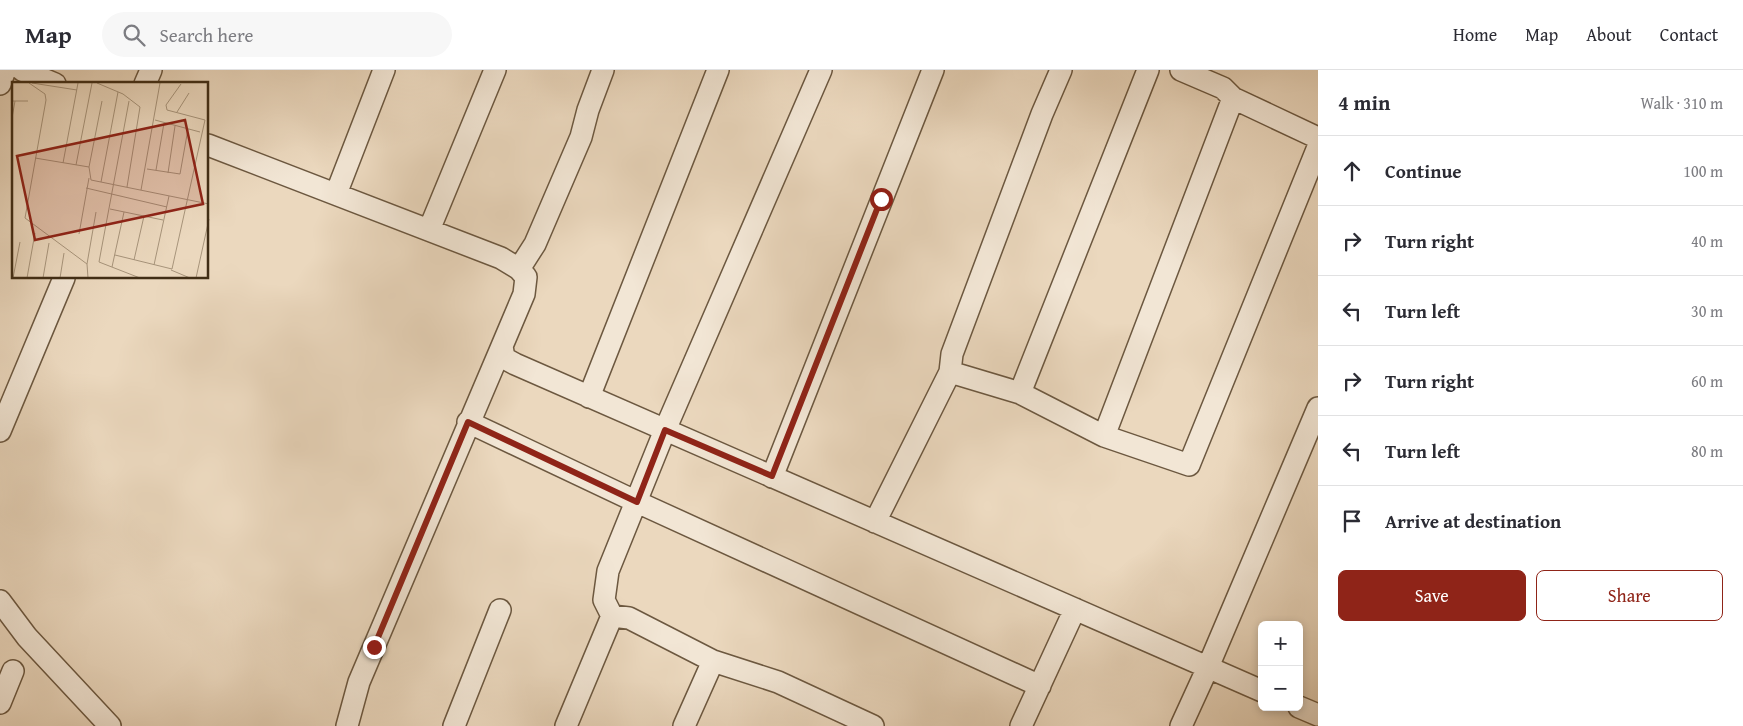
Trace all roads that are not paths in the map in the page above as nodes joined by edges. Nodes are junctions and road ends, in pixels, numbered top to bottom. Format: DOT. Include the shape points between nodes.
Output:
graph roads {
  1 [pos="5,70"];
  2 [pos="22,70"];
  3 [pos="151,70"];
  4 [pos="384,70"];
  5 [pos="495,70"];
  6 [pos="603,70"];
  7 [pos="718,70"];
  8 [pos="821,70"];
  9 [pos="933,70"];
  10 [pos="1061,70"];
  11 [pos="1148,70"];
  12 [pos="1181,70"];
  13 [pos="50,82"];
  14 [pos="146,82"];
  15 [pos="0,84"];
  16 [pos="1233,98"];
  17 [pos="1318,138"];
  18 [pos="209,145"];
  19 [pos="1318,147"];
  20 [pos="336,194"];
  21 [pos="429,230"];
  22 [pos="519,269"];
  23 [pos="64,279"];
  24 [pos="502,346"];
  25 [pos="950,372"];
  26 [pos="1020,393"];
  27 [pos="588,396"];
  28 [pos="1318,408"];
  29 [pos="468,422"];
  30 [pos="665,430"];
  31 [pos="0,431"];
  32 [pos="1104,436"];
  33 [pos="772,476"];
  34 [pos="637,502"];
  35 [pos="875,522"];
  36 [pos="0,601"];
  37 [pos="1075,609"];
  38 [pos="500,610"];
  39 [pos="612,616"];
  40 [pos="713,661"];
  41 [pos="1208,667"];
  42 [pos="13,671"];
  43 [pos="1040,686"];
  44 [pos="1258,689"];
  45 [pos="0,703"];
  46 [pos="1303,709"];
  47 [pos="1318,715"];
  48 [pos="851,722"];
  49 [pos="110,726"];
  50 [pos="347,726"];
  51 [pos="454,726"];
  52 [pos="566,726"];
  53 [pos="684,726"];
  54 [pos="872,726"];
  55 [pos="1020,726"];
  56 [pos="1181,726"];
  1 -- 15 [label="street"];
  2 -- 13 [label="street"];
  3 -- 14 [label="street"];
  4 -- 20 [label="street"];
  5 -- 21 [label="street"];
  6 -- 22 [label="street" via="578,145 535,244"];
  7 -- 27 [label="street"];
  8 -- 30 [label="street"];
  9 -- 33 [label="street"];
  10 -- 25 [label="street" via="952,354"];
  11 -- 26 [label="street"];
  12 -- 16 [label="street" via="1223,88"];
  16 -- 17 [label="street"];
  16 -- 32 [label="street"];
  18 -- 20 [label="street"];
  19 -- 32 [label="street" via="1189,465"];
  20 -- 21 [label="street"];
  21 -- 22 [label="street" via="500,258"];
  22 -- 24 [label="street" via="526,277 524,294"];
  23 -- 31 [label="street"];
  24 -- 27 [label="street" via="504,358"];
  24 -- 29 [label="street"];
  25 -- 26 [label="street"];
  25 -- 35 [label="street"];
  26 -- 32 [label="street"];
  27 -- 30 [label="street"];
  28 -- 41 [label="street"];
  29 -- 34 [label="street"];
  29 -- 50 [label="street" via="360,682"];
  30 -- 33 [label="street"];
  30 -- 34 [label="street"];
  33 -- 35 [label="street"];
  34 -- 39 [label="street" via="608,571 604,600"];
  34 -- 43 [label="street"];
  35 -- 37 [label="street"];
  36 -- 49 [label="street" via="28,637"];
  37 -- 41 [label="street"];
  37 -- 43 [label="street"];
  38 -- 51 [label="street"];
  39 -- 40 [label="street" via="629,618"];
  39 -- 52 [label="street"];
  40 -- 48 [label="street" via="778,682"];
  40 -- 53 [label="street"];
  41 -- 44 [label="street"];
  41 -- 56 [label="street"];
  42 -- 45 [label="street"];
  43 -- 55 [label="street"];
  46 -- 47 [label="street"];
  48 -- 54 [label="street"];
}
